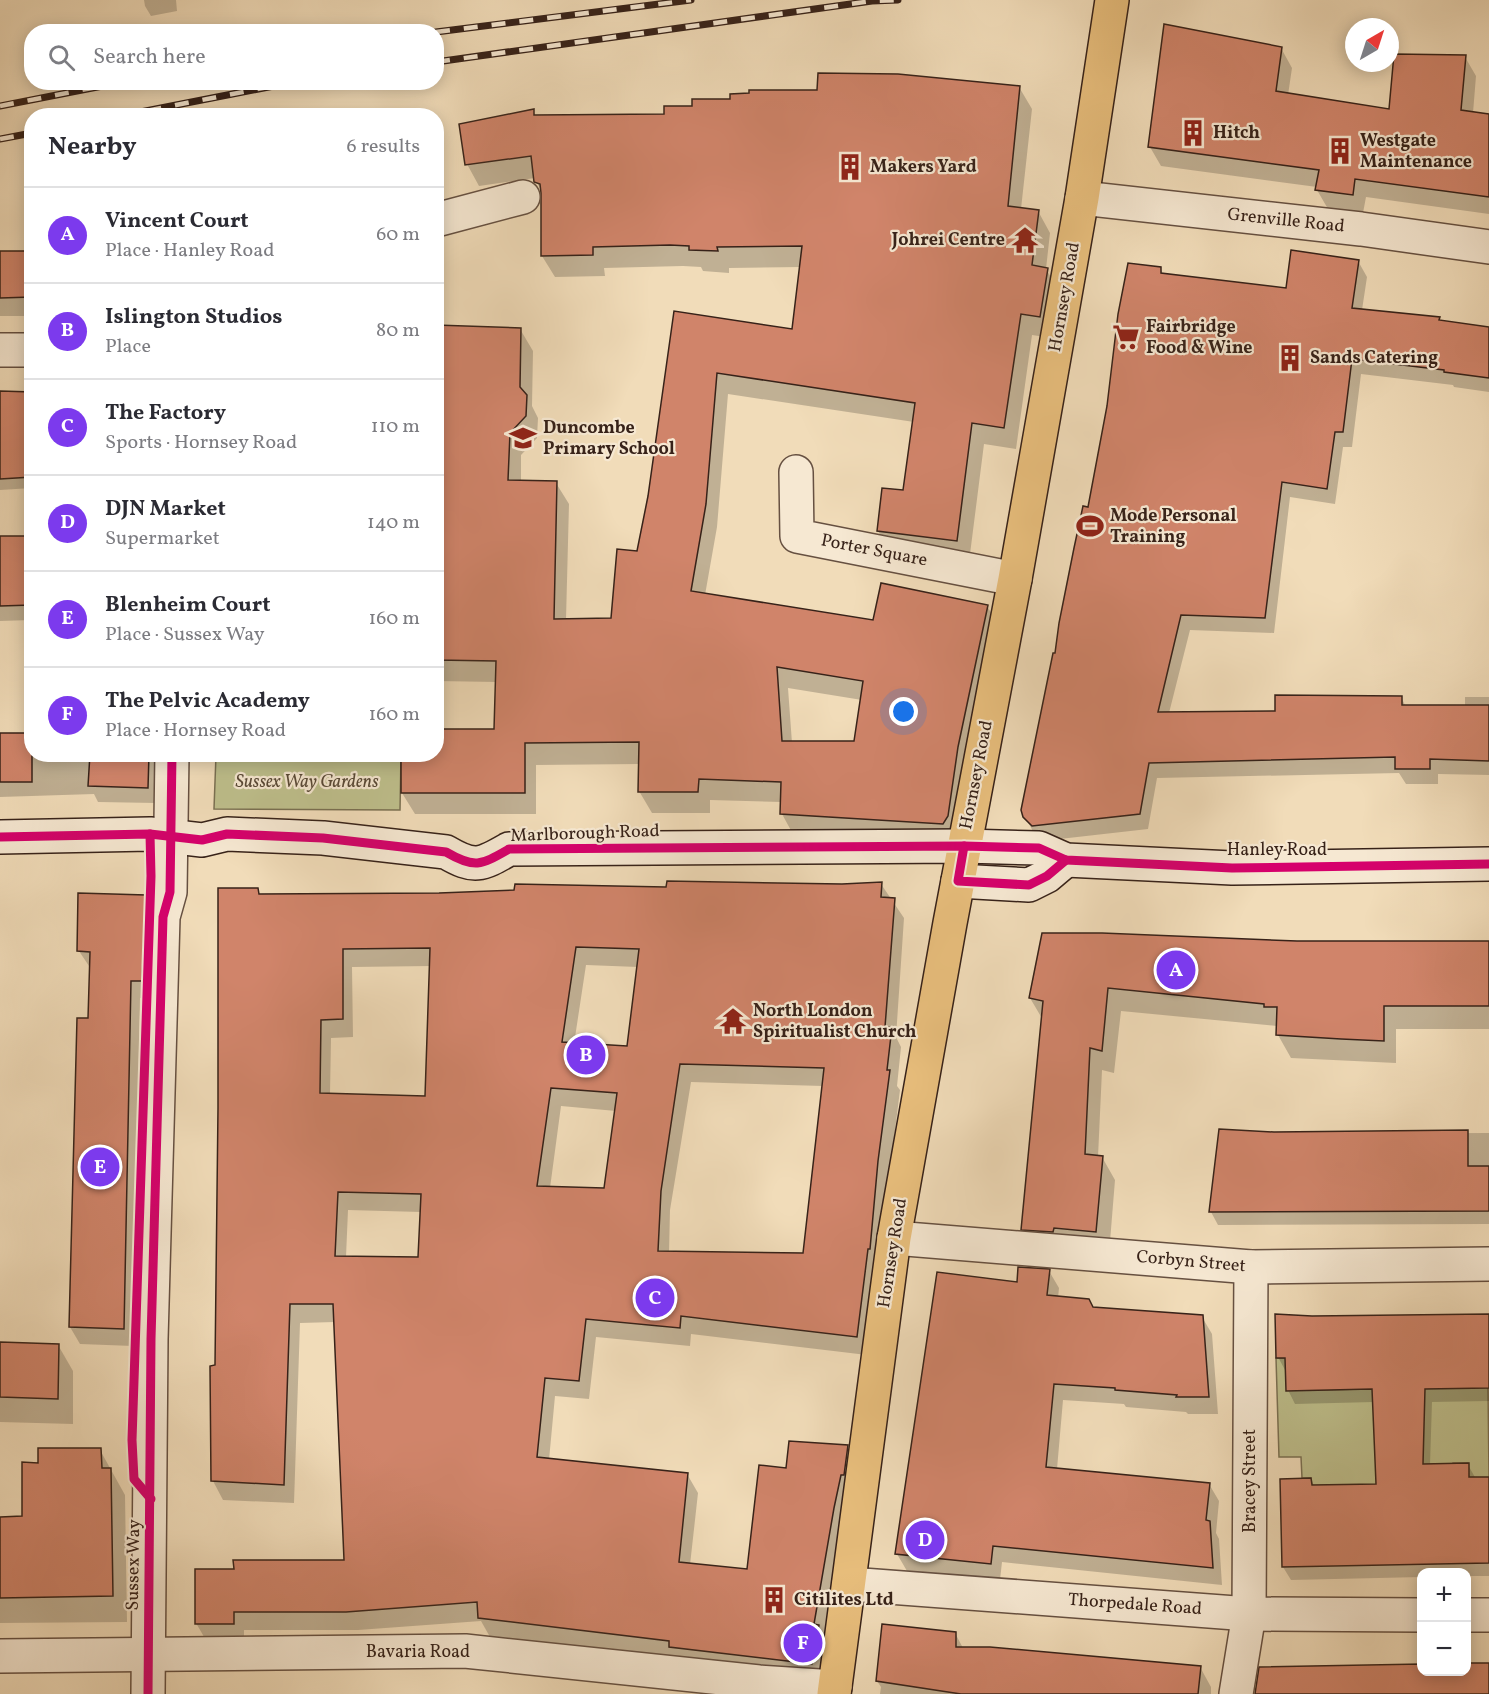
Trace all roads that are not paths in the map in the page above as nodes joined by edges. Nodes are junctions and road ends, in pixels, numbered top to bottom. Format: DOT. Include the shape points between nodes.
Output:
graph roads {
  1 [pos="1112,0"];
  2 [pos="523,197"];
  3 [pos="1082,198"];
  4 [pos="444,218"];
  5 [pos="1489,247"];
  6 [pos="0,350"];
  7 [pos="24,350"];
  8 [pos="796,472"];
  9 [pos="1015,579"];
  10 [pos="172,762"];
  11 [pos="170,835"];
  12 [pos="0,837"];
  13 [pos="964,846"];
  14 [pos="1066,860"];
  15 [pos="1489,864"];
  16 [pos="957,881"];
  17 [pos="894,1238"];
  18 [pos="1489,1264"];
  19 [pos="1251,1267"];
  20 [pos="849,1584"];
  21 [pos="1249,1614"];
  22 [pos="1417,1615"];
  23 [pos="1471,1615"];
  24 [pos="1489,1615"];
  25 [pos="149,1654"];
  26 [pos="0,1656"];
  27 [pos="834,1690"];
  28 [pos="148,1694"];
  29 [pos="1236,1694"];
  1 -- 3 [label="main road, Hornsey Road"];
  2 -- 4 [label="street"];
  3 -- 5 [label="street, Grenville Road"];
  3 -- 9 [label="main road, Hornsey Road"];
  6 -- 7 [label="street"];
  8 -- 9 [label="street, Porter Square" via="797,536"];
  9 -- 13 [label="main road, Hornsey Road"];
  10 -- 11 [label="street, Sussex Way"];
  11 -- 12 [label="street, Marlborough Road"];
  11 -- 13 [label="street, Marlborough Road" via="201,840 227,834 322,838 446,852 462,862 483,863 509,849"];
  11 -- 25 [label="street, Sussex Way" via="151,1339"];
  13 -- 14 [label="street, Hanley Road" via="1039,848"];
  13 -- 16 [label="main road, Hornsey Road"];
  14 -- 15 [label="street, Hanley Road" via="1232,868"];
  14 -- 16 [label="street" via="1029,885"];
  16 -- 17 [label="main road, Hornsey Road"];
  17 -- 19 [label="street, Corbyn Street"];
  17 -- 20 [label="main road, Hornsey Road"];
  18 -- 19 [label="street, Corbyn Street"];
  19 -- 21 [label="street, Bracey Street"];
  20 -- 21 [label="street, Thorpedale Road"];
  20 -- 27 [label="main road, Hornsey Road"];
  21 -- 22 [label="street, Thorpedale Road"];
  21 -- 29 [label="street, Bracey Street"];
  23 -- 24 [label="street"];
  25 -- 26 [label="street, Bavaria Road"];
  25 -- 27 [label="street, Bavaria Road" via="465,1651"];
  25 -- 28 [label="street, Sussex Way"];
}
